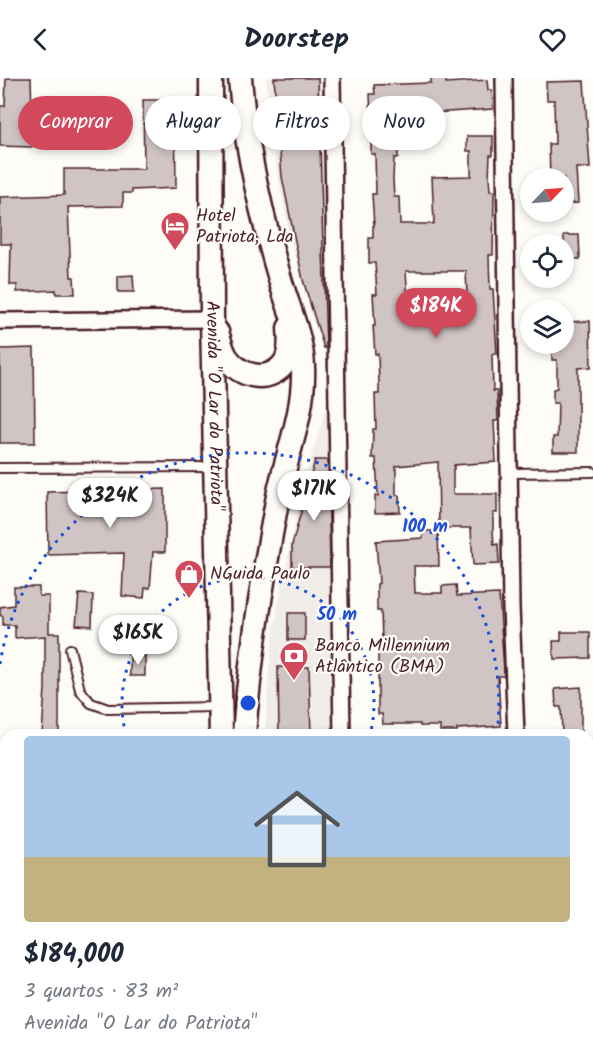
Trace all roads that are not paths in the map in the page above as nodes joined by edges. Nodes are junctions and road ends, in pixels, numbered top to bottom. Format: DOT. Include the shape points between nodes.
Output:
graph roads {
  1 [pos="212,78"];
  2 [pos="240,78"];
  3 [pos="332,78"];
  4 [pos="504,78"];
  5 [pos="280,278"];
  6 [pos="212,319"];
  7 [pos="0,321"];
  8 [pos="216,467"];
  9 [pos="0,468"];
  10 [pos="593,472"];
  11 [pos="509,473"];
  12 [pos="70,649"];
  13 [pos="221,707"];
  14 [pos="221,729"];
  15 [pos="244,729"];
  16 [pos="342,729"];
  17 [pos="516,729"];
  1 -- 6 [label="main road, Avenida \"O Lar do Patriota\""];
  2 -- 5 [label="main road" via="246,136"];
  3 -- 16 [label="street"];
  4 -- 11 [label="street"];
  5 -- 6 [label="main road" via="290,332 289,351 284,364 271,374 254,377 233,364 226,357"];
  5 -- 15 [label="main road" via="299,337 303,393 259,596"];
  6 -- 7 [label="street"];
  6 -- 8 [label="main road, Avenida \"O Lar do Patriota\""];
  8 -- 9 [label="lane"];
  8 -- 13 [label="main road, Avenida \"O Lar do Patriota\""];
  10 -- 11 [label="lane"];
  11 -- 17 [label="street"];
  12 -- 13 [label="lane" via="80,690 91,703 108,709"];
  13 -- 14 [label="main road, Avenida \"O Lar do Patriota\""];
}
